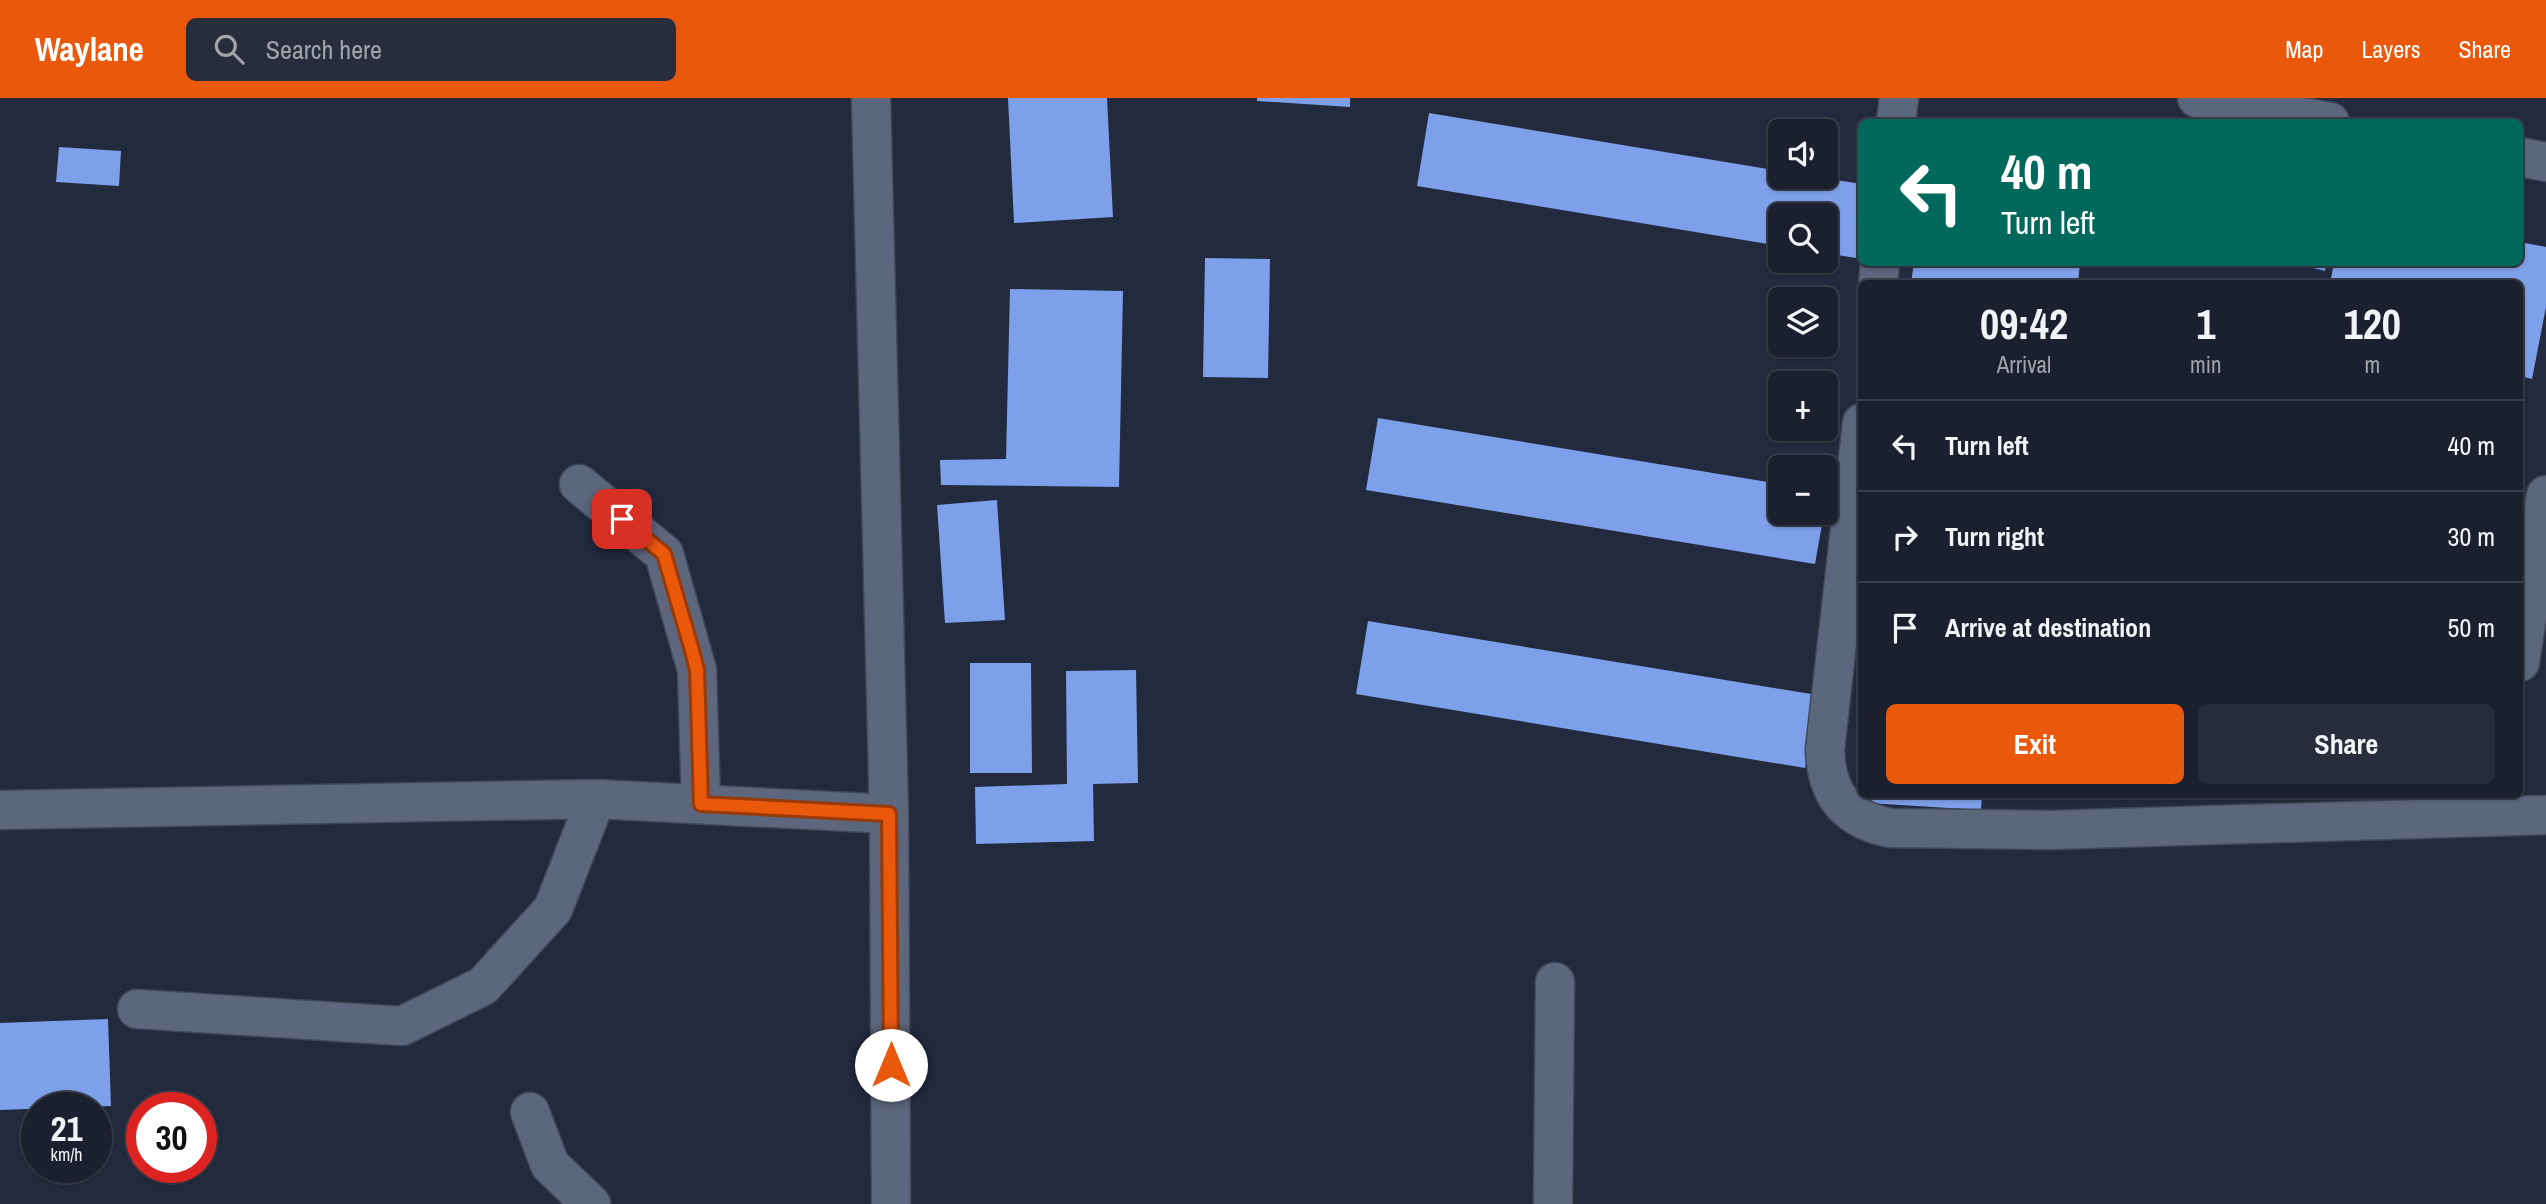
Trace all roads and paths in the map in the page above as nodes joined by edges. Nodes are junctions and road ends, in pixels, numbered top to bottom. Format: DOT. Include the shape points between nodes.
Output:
graph roads {
  1 [pos="871,98"];
  2 [pos="1899,98"];
  3 [pos="2197,98"];
  4 [pos="1896,119"];
  5 [pos="2313,119"];
  6 [pos="2523,158"];
  7 [pos="2546,162"];
  8 [pos="1858,459"];
  9 [pos="579,484"];
  10 [pos="2546,495"];
  11 [pos="2523,643"];
  12 [pos="596,799"];
  13 [pos="701,804"];
  14 [pos="2498,805"];
  15 [pos="0,810"];
  16 [pos="889,814"];
  17 [pos="2546,815"];
  18 [pos="1556,982"];
  19 [pos="137,1009"];
  20 [pos="530,1112"];
  21 [pos="591,1204"];
  22 [pos="891,1204"];
  23 [pos="1553,1204"];
  1 -- 16 [label="street"];
  2 -- 4 [label="street"];
  3 -- 5 [label="street"];
  6 -- 7 [label="street"];
  8 -- 14 [label="street" via="1825,749 1831,787 1852,814 1868,824 2052,830"];
  9 -- 13 [label="street" via="664,554 697,670"];
  10 -- 11 [label="street"];
  12 -- 13 [label="street"];
  12 -- 15 [label="street"];
  12 -- 19 [label="street" via="553,909 483,986 402,1026"];
  13 -- 16 [label="street"];
  14 -- 17 [label="street"];
  16 -- 22 [label="street"];
  18 -- 23 [label="street"];
  20 -- 21 [label="street" via="550,1165"];
}
